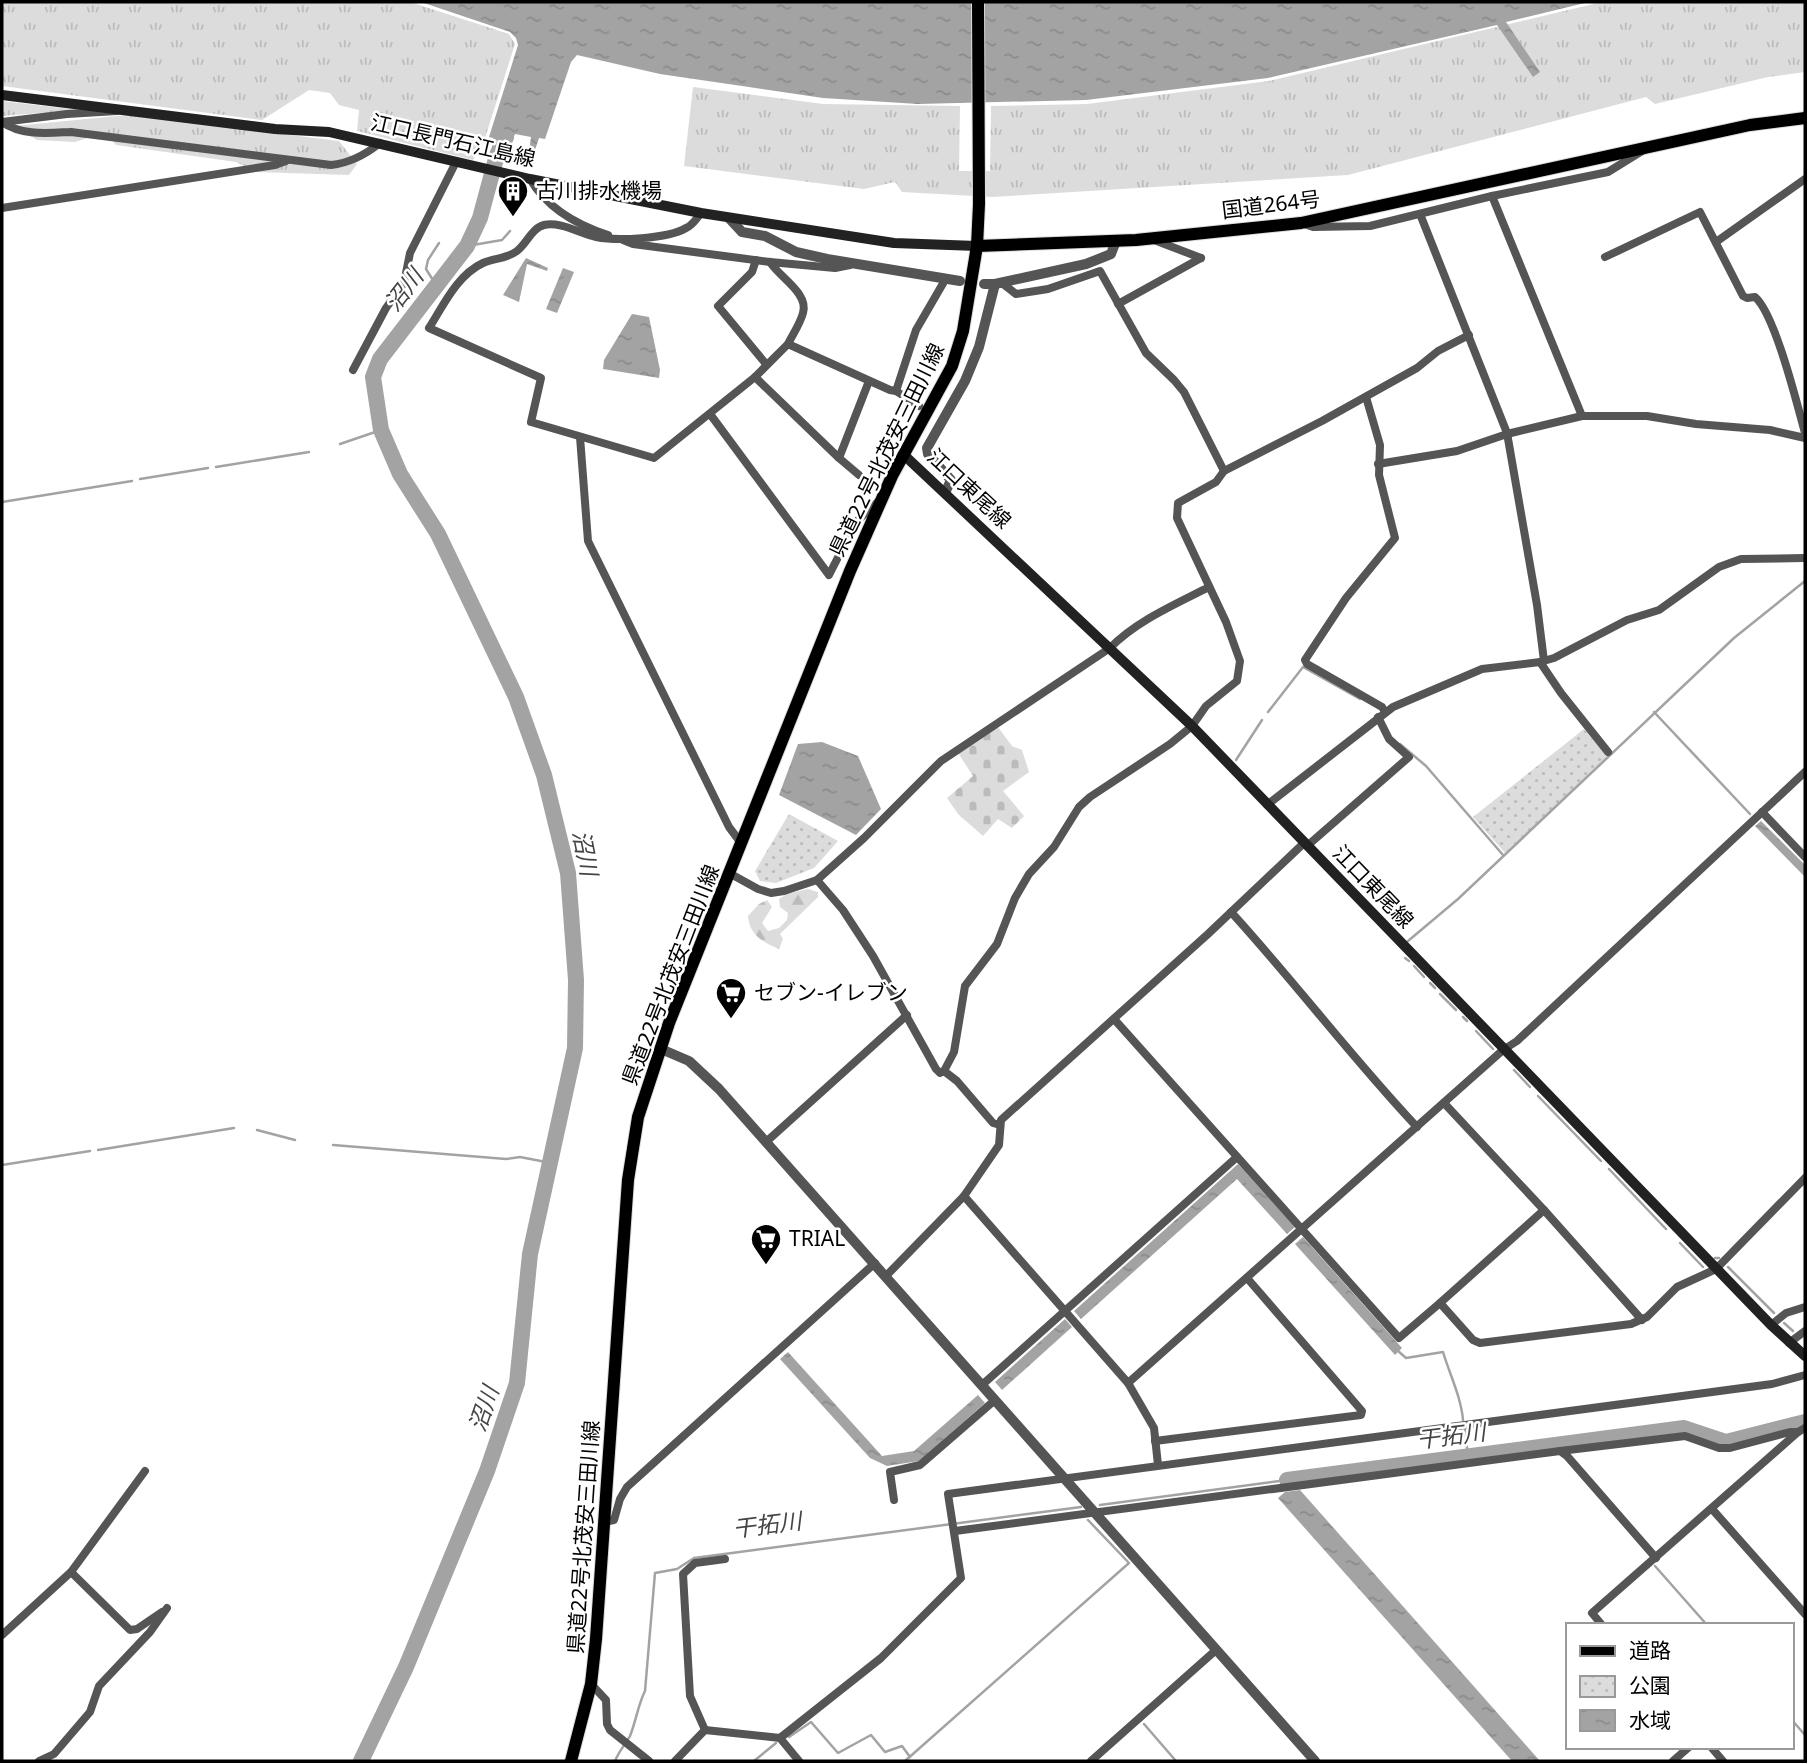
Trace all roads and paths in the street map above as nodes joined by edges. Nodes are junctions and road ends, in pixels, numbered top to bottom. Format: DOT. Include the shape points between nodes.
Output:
graph roads {
  1 [pos="978,2"];
  2 [pos="2,95"];
  3 [pos="123,109"];
  4 [pos="1805,118"];
  5 [pos="2,122"];
  6 [pos="380,143"];
  7 [pos="1647,148"];
  8 [pos="286,161"];
  9 [pos="456,162"];
  10 [pos="530,179"];
  11 [pos="1805,179"];
  12 [pos="1492,195"];
  13 [pos="2,208"];
  14 [pos="701,213"];
  15 [pos="1420,214"];
  16 [pos="729,218"];
  17 [pos="1301,223"];
  18 [pos="619,238"];
  19 [pos="1149,238"];
  20 [pos="1116,241"];
  21 [pos="1716,242"];
  22 [pos="976,246"];
  23 [pos="1605,257"];
  24 [pos="756,260"];
  25 [pos="770,262"];
  26 [pos="856,263"];
  27 [pos="945,280"];
  28 [pos="960,281"];
  29 [pos="994,284"];
  30 [pos="1118,304"];
  31 [pos="1469,335"];
  32 [pos="788,344"];
  33 [pos="766,364"];
  34 [pos="353,370"];
  35 [pos="755,377"];
  36 [pos="869,381"];
  37 [pos="896,391"];
  38 [pos="1366,397"];
  39 [pos="919,406"];
  40 [pos="710,414"];
  41 [pos="1582,416"];
  42 [pos="1507,434"];
  43 [pos="1805,435"];
  44 [pos="580,437"];
  45 [pos="904,455"];
  46 [pos="839,458"];
  47 [pos="1378,464"];
  48 [pos="1224,471"];
  49 [pos="859,475"];
  50 [pos="945,493"];
  51 [pos="881,499"];
  52 [pos="1805,558"];
  53 [pos="1209,587"];
  54 [pos="1110,648"];
  55 [pos="1542,662"];
  56 [pos="1385,712"];
  57 [pos="1378,717"];
  58 [pos="1192,726"];
  59 [pos="1608,752"];
  60 [pos="1805,772"];
  61 [pos="1267,805"];
  62 [pos="1762,812"];
  63 [pos="741,843"];
  64 [pos="1305,844"];
  65 [pos="1805,857"];
  66 [pos="729,873"];
  67 [pos="817,880"];
  68 [pos="1231,912"];
  69 [pos="907,1015"];
  70 [pos="1114,1018"];
  71 [pos="661,1049"];
  72 [pos="1503,1050"];
  73 [pos="944,1071"];
  74 [pos="1444,1103"];
  75 [pos="1000,1125"];
  76 [pos="1417,1127"];
  77 [pos="766,1142"];
  78 [pos="1237,1157"];
  79 [pos="1805,1178"];
  80 [pos="964,1196"];
  81 [pos="1544,1210"];
  82 [pos="1302,1229"];
  83 [pos="874,1263"];
  84 [pos="1716,1269"];
  85 [pos="886,1276"];
  86 [pos="1247,1278"];
  87 [pos="1440,1303"];
  88 [pos="1805,1307"];
  89 [pos="1065,1311"];
  90 [pos="1642,1320"];
  91 [pos="1771,1325"];
  92 [pos="1805,1331"];
  93 [pos="1789,1343"];
  94 [pos="1805,1356"];
  95 [pos="1805,1375"];
  96 [pos="1128,1383"];
  97 [pos="982,1385"];
  98 [pos="995,1400"];
  99 [pos="1802,1430"];
  100 [pos="1155,1441"];
  101 [pos="1560,1451"];
  102 [pos="1158,1465"];
  103 [pos="145,1471"];
  104 [pos="1065,1478"];
  105 [pos="894,1500"];
  106 [pos="1712,1509"];
  107 [pos="1094,1513"];
  108 [pos="604,1522"];
  109 [pos="954,1526"];
  110 [pos="1656,1558"];
  111 [pos="725,1559"];
  112 [pos="71,1572"];
  113 [pos="1805,1613"];
  114 [pos="1600,1623"];
  115 [pos="2,1635"];
  116 [pos="1216,1650"];
  117 [pos="591,1684"];
  118 [pos="705,1730"];
  119 [pos="780,1738"];
  120 [pos="1687,1749"];
  121 [pos="40,1761"];
  122 [pos="571,1761"];
  123 [pos="649,1761"];
  124 [pos="675,1761"];
  125 [pos="799,1761"];
  126 [pos="1091,1761"];
  127 [pos="1315,1761"];
  128 [pos="1673,1761"];
  1 -- 22 [label="main road"];
  2 -- 3 [label="main road, 江口長門石江島線"];
  3 -- 5 [label="street"];
  3 -- 6 [label="main road, 江口長門石江島線" via="329,132"];
  4 -- 7 [label="main road, 国道264号"];
  5 -- 8 [label="street" via="13,130 71,132"];
  6 -- 8 [label="street" via="345,164"];
  6 -- 9 [label="main road, 江口長門石江島線"];
  7 -- 12 [label="street" via="1608,172"];
  7 -- 17 [label="main road, 国道264号"];
  8 -- 13 [label="street"];
  9 -- 10 [label="main road, 江口長門石江島線"];
  9 -- 34 [label="street" via="410,253 404,283"];
  10 -- 14 [label="main road, 江口長門石江島線"];
  10 -- 18 [label="street" via="554,208 593,230"];
  11 -- 21 [label="street"];
  12 -- 15 [label="street"];
  12 -- 41 [label="street"];
  14 -- 16 [label="main road, 江口長門石江島線"];
  14 -- 18 [label="street" via="673,233"];
  15 -- 17 [label="street" via="1370,226"];
  15 -- 31 [label="street"];
  16 -- 22 [label="main road, 江口長門石江島線" via="894,243"];
  16 -- 26 [label="street" via="741,232 765,236 796,252"];
  17 -- 19 [label="main road, 国道264号"];
  18 -- 24 [label="street" via="633,244"];
  18 -- 44 [label="street" via="597,238 544,225 511,255 472,269 429,328 541,378 531,422"];
  19 -- 20 [label="main road, 国道264号"];
  19 -- 30 [label="street" via="1201,258"];
  20 -- 22 [label="main road, 国道264号"];
  20 -- 29 [label="street" via="1111,254 1086,264"];
  21 -- 23 [label="street" via="1700,212"];
  21 -- 43 [label="street" via="1743,296 1755,297 1766,313"];
  22 -- 45 [label="main road, 県道22号北茂安三田川線" via="963,331 952,366"];
  24 -- 25 [label="street"];
  24 -- 33 [label="street" via="752,272 718,306"];
  25 -- 26 [label="street" via="835,268"];
  25 -- 32 [label="street" via="803,302 804,310"];
  26 -- 27 [label="street"];
  27 -- 28 [label="street"];
  27 -- 37 [label="street" via="916,330"];
  29 -- 30 [label="street" via="1016,294 1048,289 1100,271"];
  29 -- 50 [label="street" via="979,347 965,381 939,418 926,452 951,480"];
  30 -- 48 [label="street" via="1146,353 1184,392"];
  31 -- 38 [label="street"];
  31 -- 42 [label="street"];
  32 -- 33 [label="street"];
  32 -- 36 [label="street"];
  33 -- 35 [label="street"];
  35 -- 40 [label="street"];
  35 -- 46 [label="street"];
  36 -- 37 [label="street"];
  36 -- 46 [label="street"];
  37 -- 39 [label="street"];
  38 -- 47 [label="street" via="1380,445"];
  38 -- 48 [label="street"];
  40 -- 44 [label="street" via="654,458"];
  40 -- 51 [label="street" via="829,575 856,522"];
  41 -- 42 [label="street"];
  41 -- 43 [label="street" via="1647,416"];
  42 -- 47 [label="street" via="1457,451"];
  42 -- 55 [label="street" via="1537,605"];
  44 -- 63 [label="street" via="588,541"];
  45 -- 50 [label="main road, 江口東尾線"];
  45 -- 51 [label="main road, 県道22号北茂安三田川線"];
  46 -- 49 [label="street"];
  47 -- 56 [label="street" via="1395,538 1346,598 1305,660"];
  48 -- 53 [label="street" via="1216,482 1183,499 1177,509"];
  50 -- 54 [label="main road, 江口東尾線"];
  51 -- 63 [label="main road, 県道22号北茂安三田川線"];
  52 -- 55 [label="street" via="1741,559 1719,567 1659,610 1627,620"];
  53 -- 54 [label="street"];
  53 -- 58 [label="street" via="1226,622 1240,673"];
  54 -- 58 [label="main road, 江口東尾線"];
  54 -- 67 [label="street" via="941,761"];
  55 -- 56 [label="street" via="1475,671"];
  55 -- 59 [label="street"];
  56 -- 57 [label="street"];
  57 -- 61 [label="street"];
  57 -- 64 [label="street" via="1389,738 1409,757"];
  58 -- 61 [label="main road, 江口東尾線"];
  58 -- 73 [label="street" via="1090,797 1029,874 997,944 965,986 954,1052"];
  60 -- 62 [label="street"];
  61 -- 64 [label="main road, 江口東尾線"];
  62 -- 65 [label="street"];
  62 -- 72 [label="street" via="1528,1032"];
  63 -- 66 [label="main road, 県道22号北茂安三田川線"];
  64 -- 68 [label="street"];
  64 -- 72 [label="main road, 江口東尾線"];
  66 -- 67 [label="street" via="771,893"];
  66 -- 71 [label="main road, 県道22号北茂安三田川線"];
  67 -- 69 [label="street" via="849,919"];
  68 -- 70 [label="street"];
  68 -- 76 [label="street"];
  69 -- 73 [label="street" via="936,1069"];
  69 -- 77 [label="street"];
  70 -- 75 [label="street"];
  70 -- 78 [label="street"];
  71 -- 77 [label="street" via="689,1061"];
  71 -- 108 [label="main road, 県道22号北茂安三田川線" via="638,1117 628,1180"];
  72 -- 74 [label="street"];
  72 -- 84 [label="main road, 江口東尾線"];
  73 -- 75 [label="street"];
  74 -- 76 [label="street"];
  74 -- 81 [label="street"];
  75 -- 80 [label="street" via="999,1145"];
  76 -- 82 [label="street"];
  77 -- 83 [label="street"];
  78 -- 82 [label="street"];
  78 -- 89 [label="street"];
  79 -- 84 [label="street"];
  80 -- 85 [label="street"];
  80 -- 89 [label="street"];
  81 -- 87 [label="street"];
  81 -- 90 [label="street"];
  82 -- 86 [label="street"];
  82 -- 87 [label="street" via="1399,1338"];
  83 -- 85 [label="street"];
  83 -- 108 [label="street" via="627,1487 614,1520"];
  84 -- 90 [label="street" via="1677,1287"];
  84 -- 91 [label="main road, 江口東尾線"];
  85 -- 97 [label="street"];
  86 -- 96 [label="street"];
  86 -- 100 [label="street" via="1362,1411 1360,1415"];
  87 -- 90 [label="street" via="1480,1343"];
  88 -- 91 [label="street" via="1786,1313"];
  89 -- 96 [label="street"];
  89 -- 97 [label="street"];
  91 -- 93 [label="main road, 江口東尾線"];
  92 -- 93 [label="street"];
  93 -- 94 [label="main road, 江口東尾線"];
  95 -- 102 [label="street" via="1772,1384"];
  96 -- 100 [label="street" via="1154,1429"];
  97 -- 98 [label="street"];
  98 -- 104 [label="street"];
  98 -- 105 [label="street" via="920,1465 890,1472"];
  99 -- 101 [label="street" via="1730,1448 1685,1436"];
  99 -- 106 [label="street"];
  100 -- 102 [label="street"];
  101 -- 107 [label="street"];
  101 -- 110 [label="street"];
  102 -- 104 [label="street"];
  103 -- 112 [label="street"];
  104 -- 107 [label="street"];
  104 -- 109 [label="street" via="948,1494"];
  106 -- 110 [label="street"];
  106 -- 113 [label="street"];
  107 -- 109 [label="street"];
  107 -- 116 [label="street"];
  108 -- 117 [label="main road, 県道22号北茂安三田川線"];
  109 -- 119 [label="street" via="961,1578 881,1658"];
  110 -- 114 [label="street" via="1592,1613"];
  111 -- 118 [label="street" via="695,1563 683,1573 690,1696"];
  112 -- 115 [label="street"];
  112 -- 121 [label="street" via="130,1630 167,1608 99,1686 90,1712 54,1754"];
  116 -- 126 [label="street"];
  116 -- 127 [label="street"];
  117 -- 122 [label="main road, 県道22号北茂安三田川線"];
  117 -- 123 [label="street" via="606,1700 610,1730"];
  118 -- 119 [label="street"];
  118 -- 124 [label="street"];
  119 -- 125 [label="street"];
  120 -- 128 [label="street"];
}
